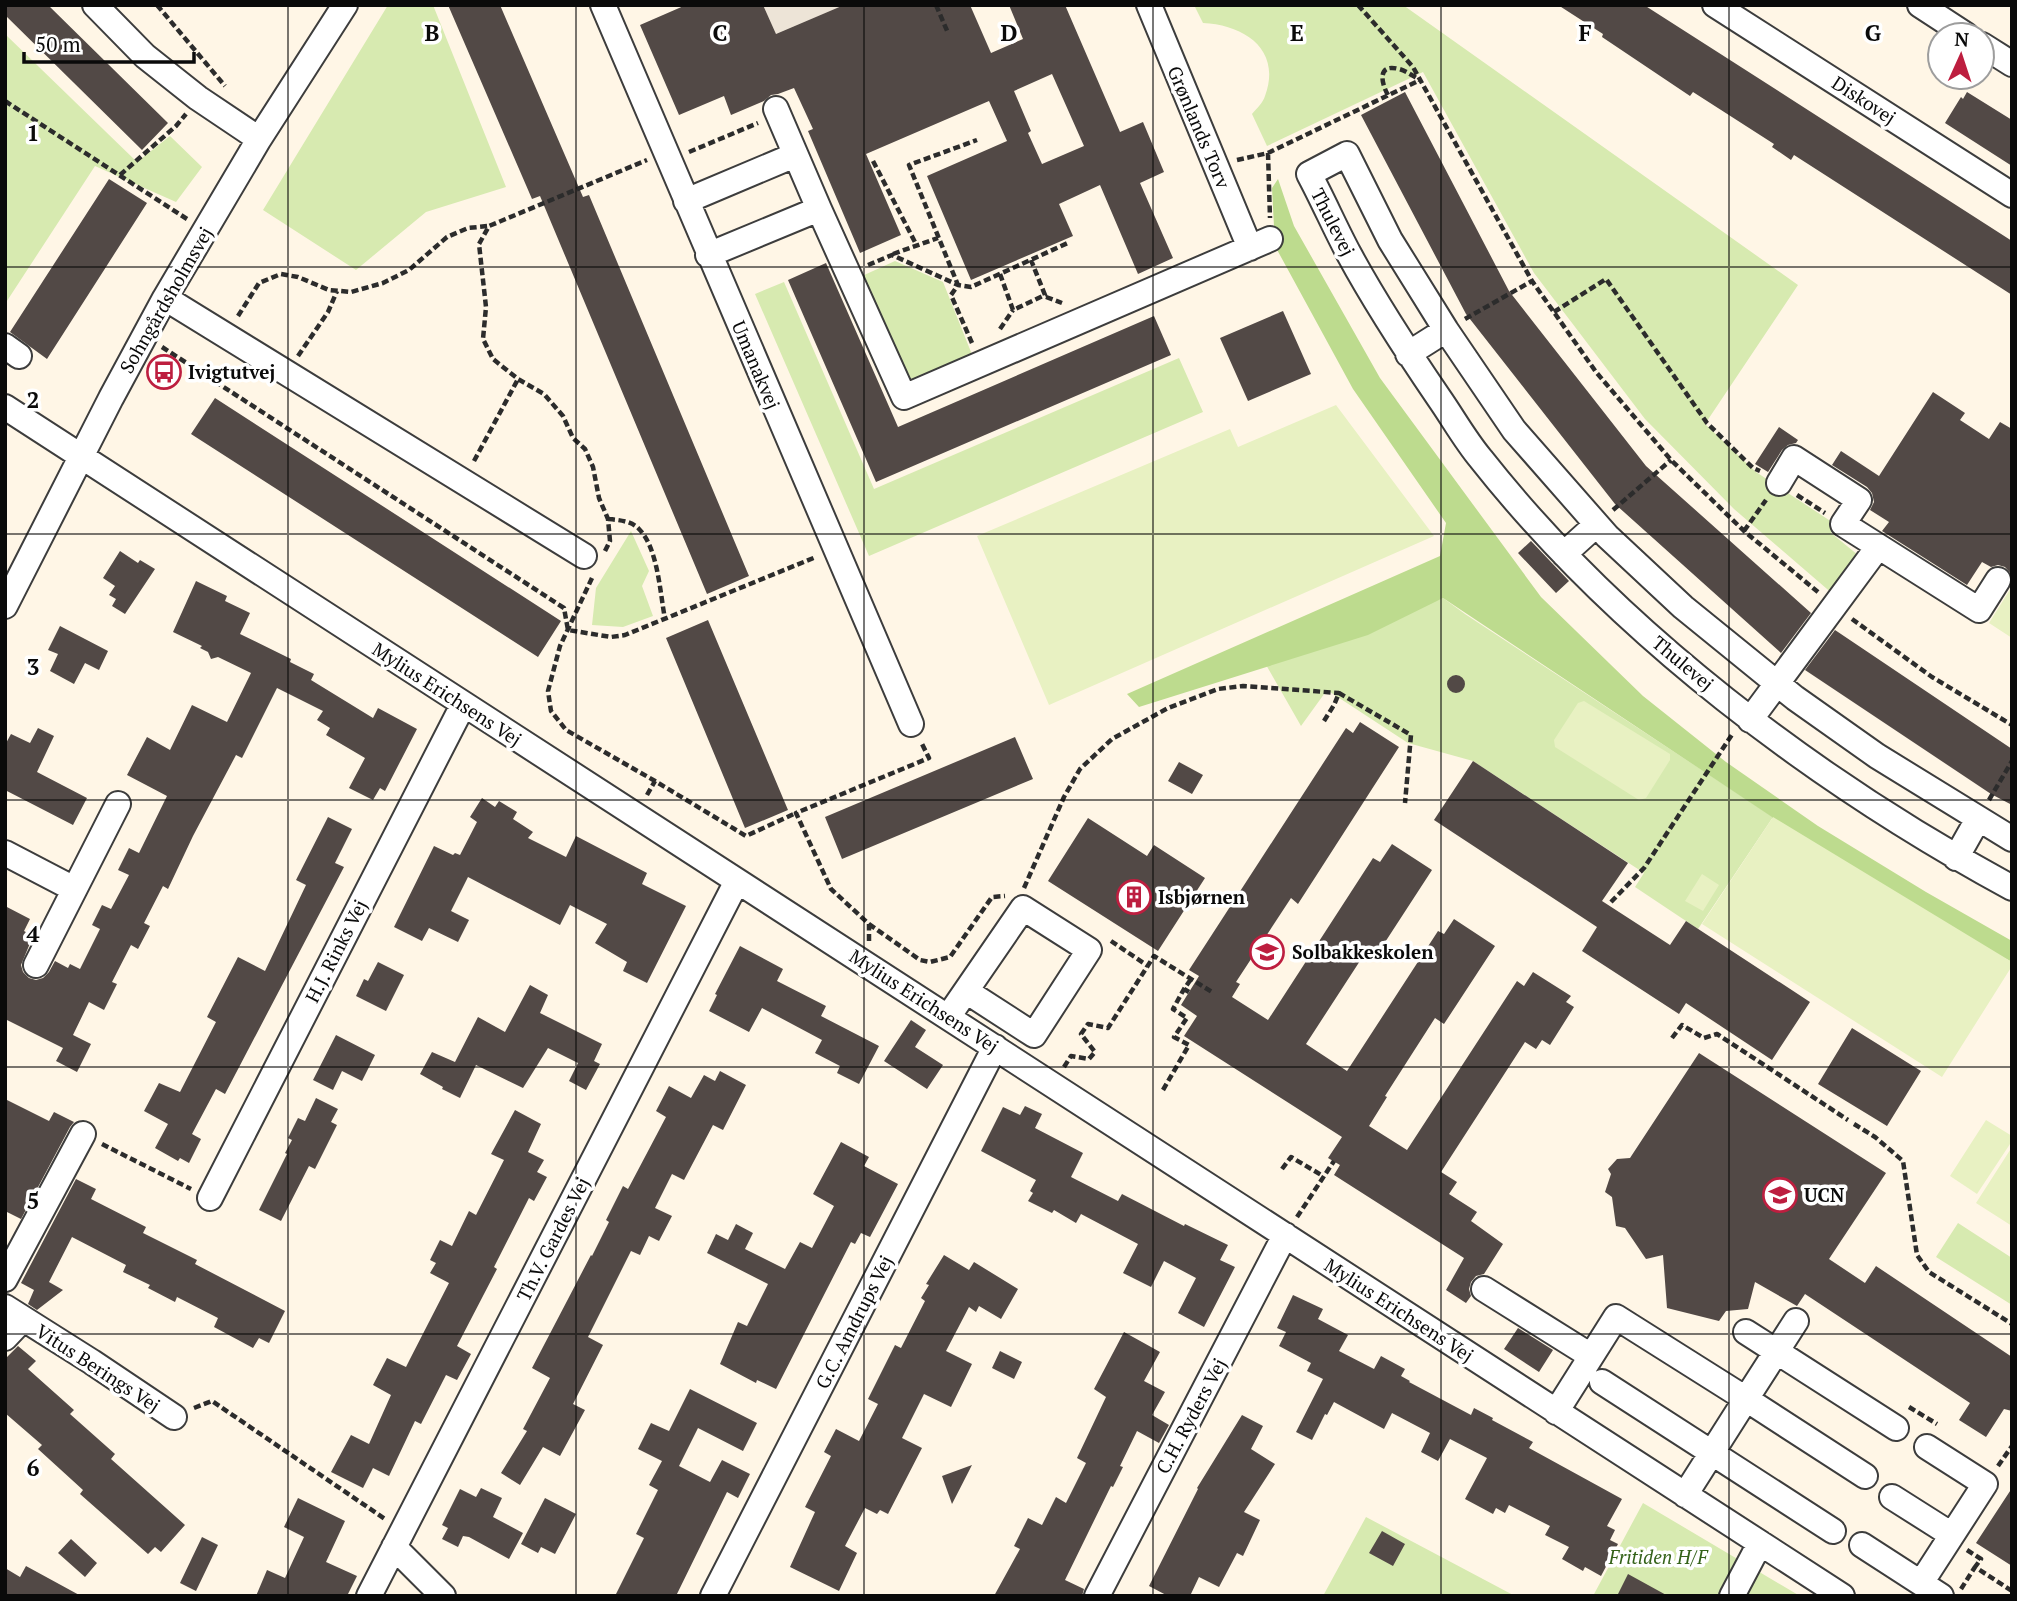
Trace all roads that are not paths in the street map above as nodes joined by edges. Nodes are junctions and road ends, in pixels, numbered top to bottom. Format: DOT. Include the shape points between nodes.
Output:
graph roads {
  1 [pos="95,5"];
  2 [pos="345,5"];
  3 [pos="603,5"];
  4 [pos="1149,5"];
  5 [pos="1716,5"];
  6 [pos="1920,5"];
  7 [pos="1945,21"];
  8 [pos="1996,54"];
  9 [pos="2012,64"];
  10 [pos="777,112"];
  11 [pos="259,139"];
  12 [pos="795,155"];
  13 [pos="2012,195"];
  14 [pos="686,201"];
  15 [pos="819,209"];
  16 [pos="708,255"];
  17 [pos="165,298"];
  18 [pos="1446,330"];
  19 [pos="1409,354"];
  20 [pos="5,407"];
  21 [pos="82,456"];
  22 [pos="1779,483"];
  23 [pos="1597,525"];
  24 [pos="1878,547"];
  25 [pos="1564,554"];
  26 [pos="594,562"];
  27 [pos="1998,580"];
  28 [pos="5,606"];
  29 [pos="1778,684"];
  30 [pos="463,705"];
  31 [pos="1750,720"];
  32 [pos="911,724"];
  33 [pos="118,804"];
  34 [pos="1978,819"];
  35 [pos="2012,839"];
  36 [pos="5,853"];
  37 [pos="1956,858"];
  38 [pos="737,881"];
  39 [pos="2012,888"];
  40 [pos="74,889"];
  41 [pos="36,965"];
  42 [pos="966,990"];
  43 [pos="948,1017"];
  44 [pos="995,1048"];
  45 [pos="83,1134"];
  46 [pos="210,1198"];
  47 [pos="1285,1236"];
  48 [pos="5,1279"];
  49 [pos="1484,1289"];
  50 [pos="14,1313"];
  51 [pos="1796,1321"];
  52 [pos="1746,1332"];
  53 [pos="5,1338"];
  54 [pos="1777,1352"];
  55 [pos="1591,1356"];
  56 [pos="1602,1382"];
  57 [pos="1746,1399"];
  58 [pos="1556,1412"];
  59 [pos="174,1417"];
  60 [pos="1896,1428"];
  61 [pos="1927,1447"];
  62 [pos="1712,1452"];
  63 [pos="1865,1476"];
  64 [pos="1685,1495"];
  65 [pos="1892,1497"];
  66 [pos="1833,1531"];
  67 [pos="1952,1535"];
  68 [pos="398,1539"];
  69 [pos="1760,1543"];
  70 [pos="1862,1545"];
  71 [pos="1931,1589"];
  72 [pos="369,1596"];
  73 [pos="443,1596"];
  74 [pos="713,1596"];
  75 [pos="1097,1596"];
  76 [pos="1732,1596"];
  77 [pos="1842,1596"];
  1 -- 11 [label="street" via="145,57"];
  2 -- 11 [label="street, Sohngårdsholmsvej"];
  3 -- 14 [label="street, Umanakvej"];
  4 -- 15 [label="street, Grønlands Torv" via="1217,169 1260,243 904,397"];
  5 -- 13 [label="street, Diskovej"];
  6 -- 7 [label="street"];
  8 -- 9 [label="street"];
  10 -- 12 [label="street"];
  11 -- 17 [label="street, Sohngårdsholmsvej"];
  12 -- 14 [label="street"];
  12 -- 15 [label="street"];
  14 -- 16 [label="street, Umanakvej"];
  15 -- 16 [label="street"];
  16 -- 32 [label="street, Umanakvej"];
  17 -- 21 [label="street, Sohngårdsholmsvej"];
  17 -- 26 [label="street"];
  18 -- 19 [label="street"];
  18 -- 19 [label="street, Thulevej" via="1390,240 1347,154 1309,174 1349,254"];
  18 -- 23 [label="street, Thulevej" via="1514,430"];
  19 -- 25 [label="street, Thulevej" via="1480,458"];
  20 -- 21 [label="street, Mylius Erichsens Vej"];
  21 -- 28 [label="street, Sohngårdsholmsvej"];
  21 -- 30 [label="street, Mylius Erichsens Vej"];
  22 -- 24 [label="street" via="1794,458 1859,500 1843,524"];
  23 -- 25 [label="street"];
  23 -- 29 [label="street, Thulevej" via="1683,607"];
  24 -- 27 [label="street" via="1979,610"];
  24 -- 29 [label="street"];
  25 -- 31 [label="street, Thulevej"];
  29 -- 31 [label="street"];
  29 -- 34 [label="street, Thulevej" via="1877,756"];
  30 -- 38 [label="street, Mylius Erichsens Vej"];
  30 -- 46 [label="street, H.J. Rinks Vej"];
  31 -- 37 [label="street, Thulevej"];
  33 -- 40 [label="street"];
  34 -- 35 [label="street, Thulevej"];
  34 -- 37 [label="street"];
  36 -- 40 [label="street"];
  37 -- 39 [label="street, Thulevej"];
  38 -- 43 [label="street, Mylius Erichsens Vej"];
  38 -- 68 [label="street, Th.V. Gardes Vej"];
  40 -- 41 [label="street"];
  42 -- 42 [label="street" via="1021,903 1089,950 1034,1035"];
  42 -- 43 [label="street"];
  43 -- 44 [label="street, Mylius Erichsens Vej"];
  44 -- 47 [label="street, Mylius Erichsens Vej"];
  44 -- 74 [label="street, G.C. Amdrups Vej"];
  45 -- 48 [label="street"];
  47 -- 58 [label="street, Mylius Erichsens Vej"];
  47 -- 75 [label="street, C.H. Ryders Vej"];
  49 -- 55 [label="street"];
  50 -- 53 [label="street, Vitus Berings Vej"];
  50 -- 59 [label="street, Vitus Berings Vej"];
  51 -- 54 [label="street"];
  52 -- 54 [label="street"];
  54 -- 57 [label="street"];
  54 -- 60 [label="street"];
  55 -- 57 [label="street" via="1616,1317"];
  55 -- 58 [label="street"];
  56 -- 62 [label="street"];
  57 -- 62 [label="street"];
  57 -- 63 [label="street"];
  58 -- 64 [label="street, Mylius Erichsens Vej"];
  61 -- 67 [label="street" via="1985,1484"];
  62 -- 64 [label="street"];
  62 -- 66 [label="street"];
  64 -- 69 [label="street, Mylius Erichsens Vej"];
  65 -- 67 [label="street"];
  67 -- 71 [label="street"];
  68 -- 72 [label="street, Th.V. Gardes Vej"];
  68 -- 73 [label="street"];
  69 -- 76 [label="street"];
  69 -- 77 [label="street, Mylius Erichsens Vej"];
  70 -- 71 [label="street"];
}
